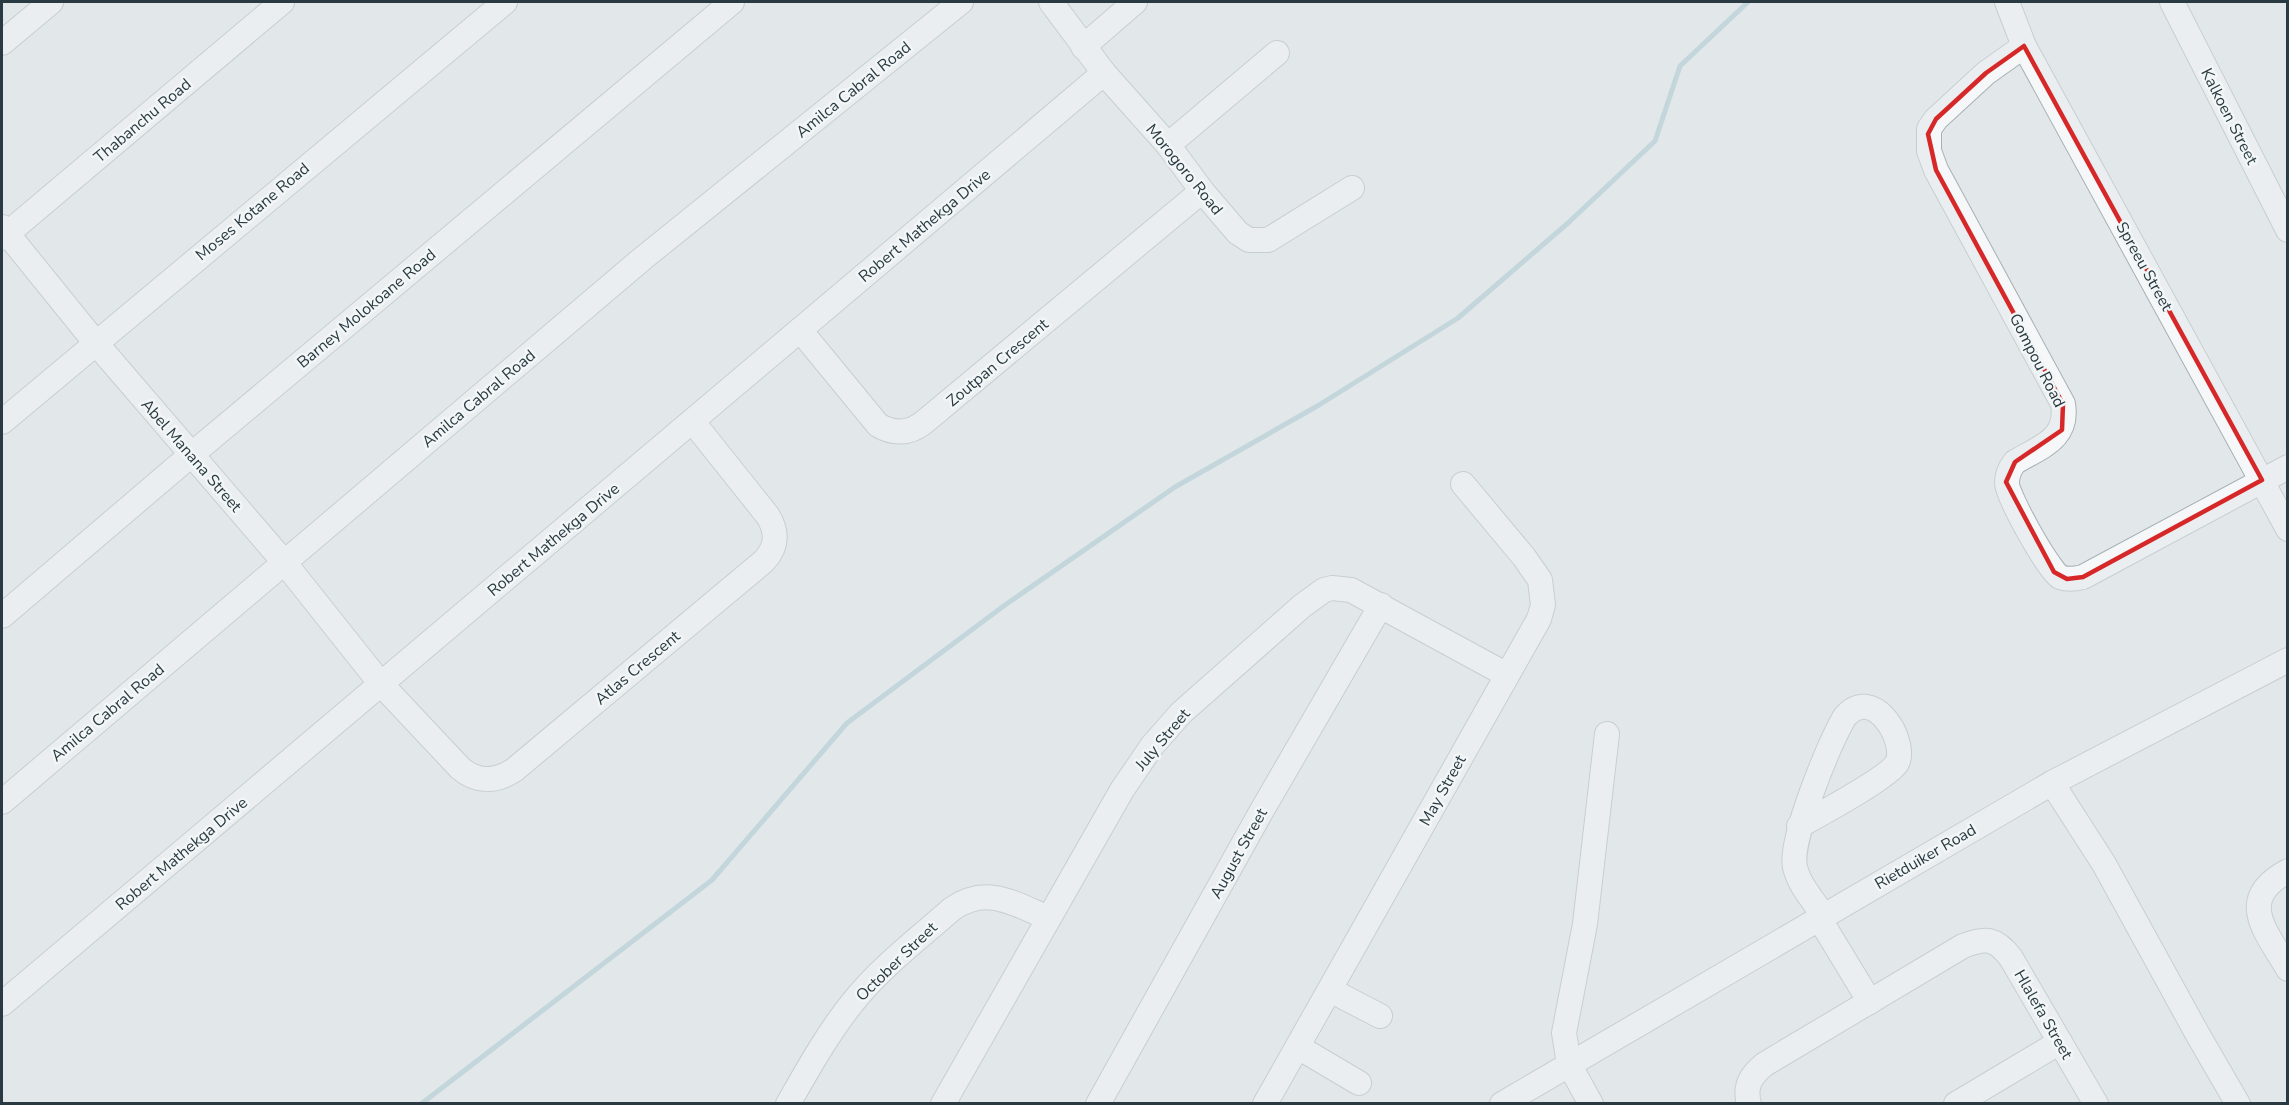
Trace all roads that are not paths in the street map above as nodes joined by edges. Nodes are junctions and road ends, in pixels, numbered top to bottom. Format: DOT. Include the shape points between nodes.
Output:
graph roads {
  1 [pos="51,2"];
  2 [pos="282,2"];
  3 [pos="505,2"];
  4 [pos="732,2"];
  5 [pos="961,2"];
  6 [pos="1051,2"];
  7 [pos="1135,2"];
  8 [pos="2007,2"];
  9 [pos="2172,2"];
  10 [pos="2,42"];
  11 [pos="2024,46"];
  12 [pos="1083,47"];
  13 [pos="1277,53"];
  14 [pos="1104,73"];
  15 [pos="1168,145"];
  16 [pos="1352,188"];
  17 [pos="1202,191"];
  18 [pos="2288,230"];
  19 [pos="3,232"];
  20 [pos="800,330"];
  21 [pos="95,342"];
  22 [pos="2,422"];
  23 [pos="693,422"];
  24 [pos="191,455"];
  25 [pos="2288,467"];
  26 [pos="2262,480"];
  27 [pos="1463,484"];
  28 [pos="2288,528"];
  29 [pos="284,562"];
  30 [pos="1381,605"];
  31 [pos="2,616"];
  32 [pos="2288,660"];
  33 [pos="1507,675"];
  34 [pos="381,684"];
  35 [pos="1606,734"];
  36 [pos="2052,783"];
  37 [pos="2,802"];
  38 [pos="1799,826"];
  39 [pos="2288,871"];
  40 [pos="1821,917"];
  41 [pos="1048,918"];
  42 [pos="2288,969"];
  43 [pos="1330,990"];
  44 [pos="1870,1002"];
  45 [pos="2,1004"];
  46 [pos="1380,1016"];
  47 [pos="2060,1042"];
  48 [pos="1298,1047"];
  49 [pos="1569,1064"];
  50 [pos="1359,1083"];
  51 [pos="788,1104"];
  52 [pos="943,1104"];
  53 [pos="1098,1104"];
  54 [pos="1265,1104"];
  55 [pos="1502,1104"];
  56 [pos="1591,1104"];
  57 [pos="1749,1104"];
  58 [pos="1956,1104"];
  59 [pos="2096,1104"];
  60 [pos="2238,1104"];
  1 -- 10 [label="street"];
  2 -- 19 [label="street, Thabanchu Road"];
  3 -- 21 [label="street, Moses Kotane Road"];
  4 -- 24 [label="street, Barney Molokoane Road"];
  5 -- 29 [label="street, Amilca Cabral Road" via="642,259"];
  6 -- 12 [label="street, Morogoro Road"];
  7 -- 12 [label="street"];
  8 -- 11 [label="street, Spreeu Street"];
  9 -- 18 [label="street, Kalkoen Street"];
  11 -- 26 [label="street, Spreeu Street"];
  11 -- 26 [label="street, Gompou Road" via="1986,73 1936,119 1929,129 1928,142 1936,170 2063,404 2061,430 2011,467 2007,482 2016,507 2049,567 2060,577 2076,579"];
  12 -- 14 [label="street, Morogoro Road"];
  13 -- 15 [label="street"];
  14 -- 15 [label="street, Morogoro Road"];
  14 -- 20 [label="street, Robert Mathekga Drive"];
  15 -- 17 [label="street, Morogoro Road"];
  16 -- 17 [label="street, Morogoro Road" via="1276,236 1256,242 1238,232"];
  17 -- 20 [label="street, Zoutpan Crescent" via="912,430 890,431 878,424"];
  19 -- 21 [label="street, Abel Manana Street"];
  20 -- 23 [label="street, Robert Mathekga Drive"];
  21 -- 22 [label="street, Moses Kotane Road"];
  21 -- 24 [label="street, Abel Manana Street"];
  23 -- 34 [label="street, Robert Mathekga Drive"];
  23 -- 34 [label="street, Atlas Crescent" via="772,522 772,550 755,568 500,778 481,780 466,774"];
  24 -- 29 [label="street, Abel Manana Street"];
  24 -- 31 [label="street, Barney Molokoane Road"];
  25 -- 26 [label="street, Gompou Road"];
  26 -- 28 [label="street, Spreeu Street"];
  27 -- 33 [label="street, May Street" via="1540,580 1543,605 1539,619"];
  29 -- 34 [label="street, Abel Manana Street"];
  29 -- 37 [label="street, Amilca Cabral Road"];
  30 -- 33 [label="street, July Street"];
  30 -- 41 [label="street, July Street" via="1341,587 1324,590 1181,713 1138,765"];
  30 -- 53 [label="street, August Street"];
  32 -- 36 [label="street, Rietduiker Road"];
  33 -- 43 [label="street, May Street"];
  34 -- 45 [label="street, Robert Mathekga Drive"];
  35 -- 49 [label="street" via="1585,924 1566,1014 1564,1033"];
  36 -- 40 [label="street, Rietduiker Road"];
  36 -- 60 [label="street" via="2104,864"];
  38 -- 38 [label="street" via="1844,718 1855,708 1873,708 1896,739 1896,764 1880,778"];
  38 -- 40 [label="street" via="1796,870"];
  39 -- 42 [label="street" via="2266,885 2258,910"];
  40 -- 44 [label="street"];
  40 -- 49 [label="street, Rietduiker Road"];
  41 -- 51 [label="street, October Street" via="987,896 952,909 873,979 854,1001"];
  41 -- 52 [label="street, July Street"];
  43 -- 46 [label="street"];
  43 -- 48 [label="street, May Street"];
  44 -- 47 [label="street, Hlalefa Street" via="1980,939 1999,945 2012,958"];
  44 -- 57 [label="street" via="1755,1071 1747,1089"];
  47 -- 58 [label="street"];
  47 -- 59 [label="street, Hlalefa Street"];
  48 -- 50 [label="street"];
  48 -- 54 [label="street, May Street"];
  49 -- 55 [label="street, Rietduiker Road"];
  49 -- 56 [label="street"];
}
